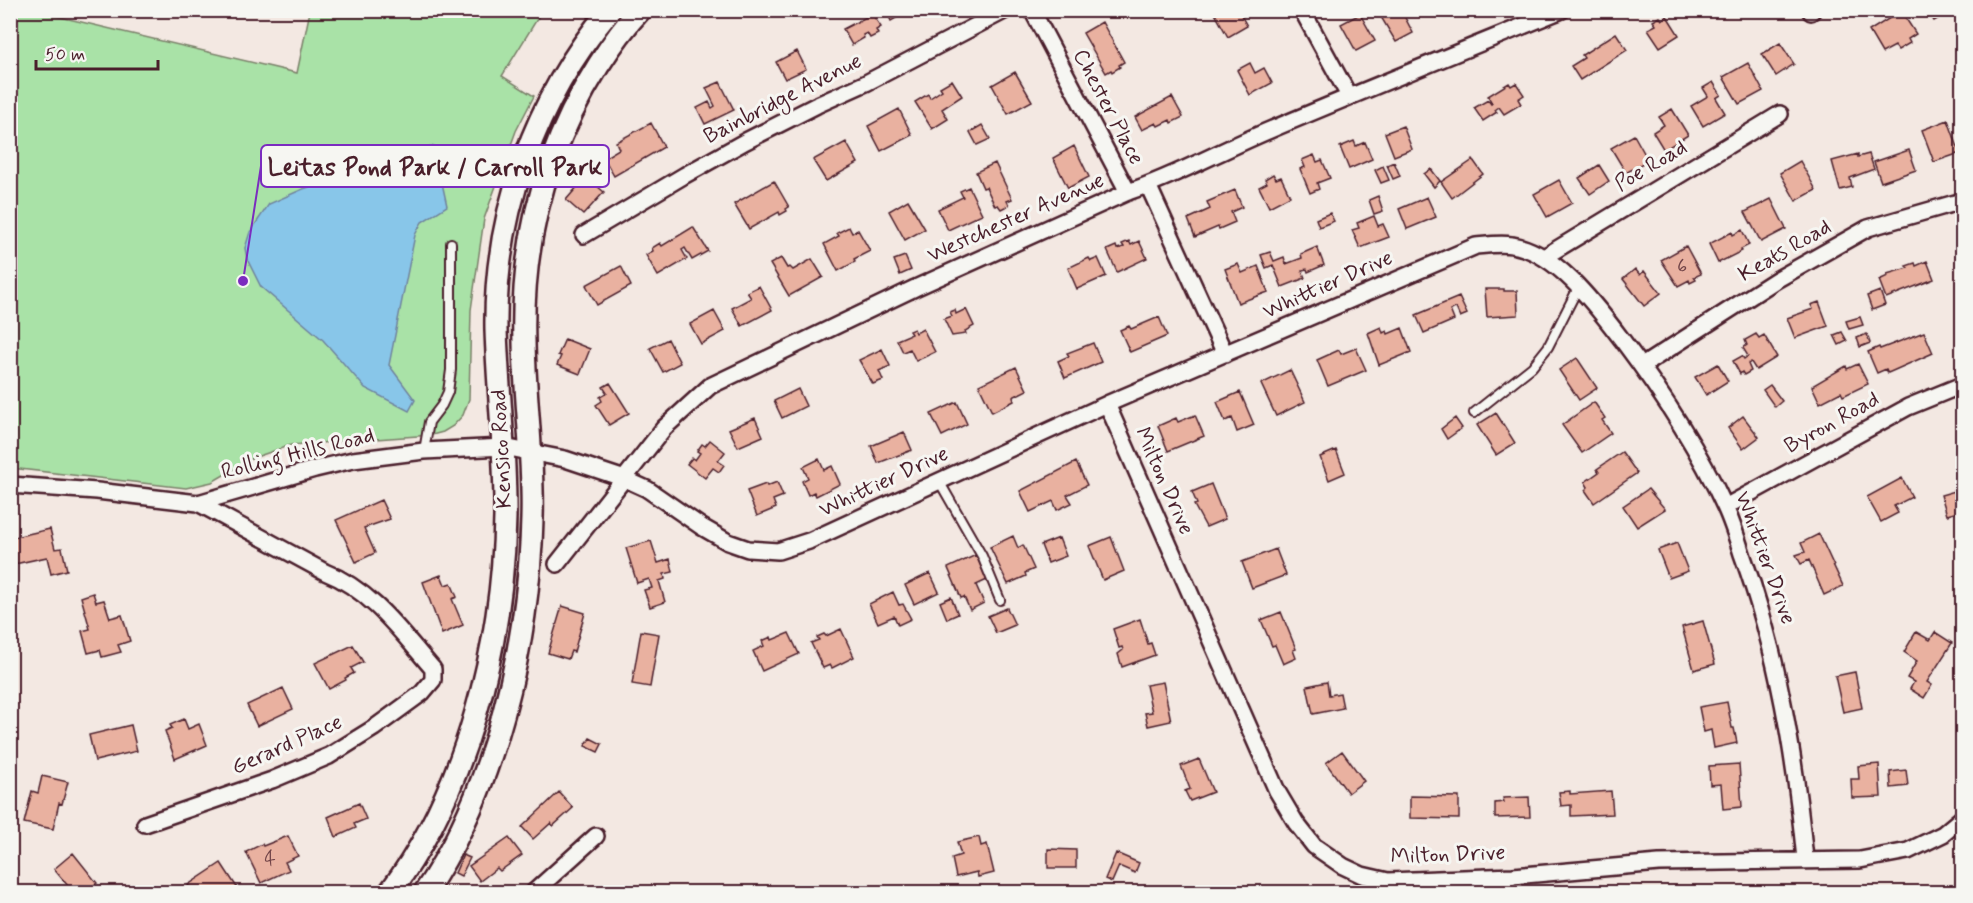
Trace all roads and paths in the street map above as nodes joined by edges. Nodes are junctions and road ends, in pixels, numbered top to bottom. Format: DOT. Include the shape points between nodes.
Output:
graph roads {
  1 [pos="610,10"];
  2 [pos="640,10"];
  3 [pos="1006,10"];
  4 [pos="1032,10"];
  5 [pos="1302,10"];
  6 [pos="1562,10"];
  7 [pos="1349,96"];
  8 [pos="1780,114"];
  9 [pos="1148,185"];
  10 [pos="1128,192"];
  11 [pos="1962,201"];
  12 [pos="584,235"];
  13 [pos="451,243"];
  14 [pos="1544,257"];
  15 [pos="1578,288"];
  16 [pos="1225,354"];
  17 [pos="1642,366"];
  18 [pos="1962,385"];
  19 [pos="1107,404"];
  20 [pos="1474,413"];
  21 [pos="518,449"];
  22 [pos="424,450"];
  23 [pos="625,479"];
  24 [pos="939,481"];
  25 [pos="10,484"];
  26 [pos="198,503"];
  27 [pos="1725,507"];
  28 [pos="556,564"];
  29 [pos="1000,600"];
  30 [pos="433,680"];
  31 [pos="1962,818"];
  32 [pos="145,824"];
  33 [pos="596,836"];
  34 [pos="1805,860"];
  35 [pos="1514,876"];
  36 [pos="1392,887"];
  37 [pos="390,892"];
  38 [pos="425,892"];
  39 [pos="534,892"];
  40 [pos="1491,892"];
  1 -- 21 [label="street, Kensico Road" via="553,93 530,144 512,199 501,254 497,349"];
  2 -- 21 [label="street, Kensico Road" via="614,42 578,99 540,194 529,248 524,305 525,361"];
  3 -- 12 [label="street, Bainbridge Avenue" via="746,141"];
  4 -- 10 [label="street, Chester Place"];
  5 -- 7 [label="street"];
  6 -- 7 [label="street, Westchester Avenue"];
  7 -- 9 [label="street, Westchester Avenue"];
  8 -- 14 [label="street, Poe Road"];
  9 -- 10 [label="street, Westchester Avenue"];
  9 -- 16 [label="street, Chester Place"];
  10 -- 23 [label="street, Westchester Avenue" via="710,386 664,428"];
  11 -- 17 [label="street, Keats Road" via="1868,228 1776,280"];
  13 -- 22 [label="lane" via="448,392 429,422"];
  14 -- 15 [label="street, Whittier Drive"];
  14 -- 16 [label="street, Whittier Drive" via="1512,245 1476,246"];
  15 -- 17 [label="street, Whittier Drive"];
  15 -- 20 [label="lane" via="1548,347 1532,367"];
  16 -- 19 [label="street, Whittier Drive"];
  17 -- 27 [label="street, Whittier Drive" via="1684,429"];
  18 -- 27 [label="street, Byron Road" via="1908,407"];
  19 -- 24 [label="street, Whittier Drive"];
  19 -- 36 [label="street, Milton Drive" via="1272,780 1296,824 1314,846 1343,866"];
  21 -- 22 [label="street, Rolling Hills Road"];
  21 -- 23 [label="street, Whittier Drive" via="565,459"];
  21 -- 37 [label="street, Kensico Road" via="505,517 501,584 478,703 440,809"];
  21 -- 38 [label="street, Kensico Road" via="532,518 520,640 492,750 472,803"];
  22 -- 26 [label="street, Rolling Hills Road" via="334,464"];
  23 -- 24 [label="street, Whittier Drive" via="728,542 778,552"];
  23 -- 28 [label="street, Westchester Avenue"];
  24 -- 29 [label="lane" via="982,556"];
  25 -- 26 [label="street, Rolling Hills Road"];
  26 -- 30 [label="street, Rolling Hills Road" via="344,579 380,608 433,669"];
  27 -- 34 [label="street, Whittier Drive" via="1770,639 1800,799"];
  30 -- 32 [label="street, Gerard Place" via="422,693 329,756"];
  31 -- 34 [label="street, Milton Drive" via="1943,834 1908,851 1860,860"];
  33 -- 39 [label="street"];
  34 -- 35 [label="street, Milton Drive" via="1659,863"];
  35 -- 36 [label="street, Milton Drive"];
  35 -- 40 [label="street"];
}
